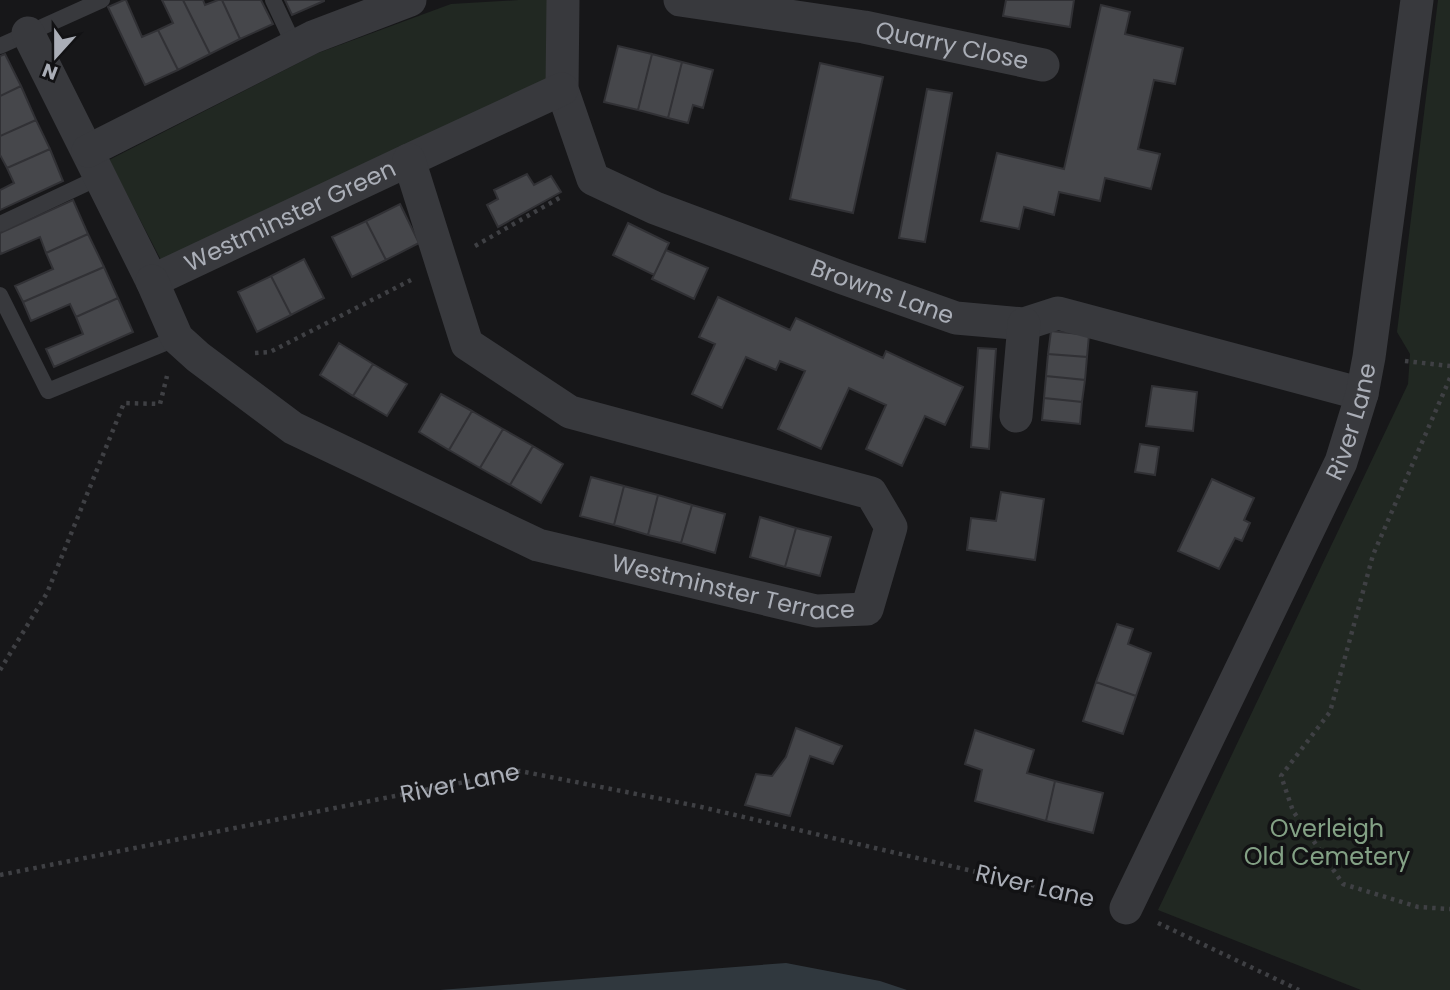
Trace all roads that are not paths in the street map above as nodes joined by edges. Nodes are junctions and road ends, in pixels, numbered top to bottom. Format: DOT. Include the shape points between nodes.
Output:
graph roads {
  1 [pos="102,0"];
  2 [pos="273,0"];
  3 [pos="410,0"];
  4 [pos="563,0"];
  5 [pos="1417,0"];
  6 [pos="697,1"];
  7 [pos="866,14"];
  8 [pos="14,40"];
  9 [pos="295,47"];
  10 [pos="1043,65"];
  11 [pos="562,89"];
  12 [pos="409,160"];
  13 [pos="94,164"];
  14 [pos="0,224"];
  15 [pos="152,281"];
  16 [pos="0,295"];
  17 [pos="1024,324"];
  18 [pos="188,348"];
  19 [pos="1362,394"];
  20 [pos="1016,416"];
  21 [pos="1126,908"];
  1 -- 8 [label="lane"];
  2 -- 9 [label="lane"];
  3 -- 9 [label="street"];
  4 -- 11 [label="street"];
  5 -- 19 [label="street, River Lane"];
  6 -- 7 [label="street, Quarry Close"];
  7 -- 10 [label="street, Quarry Close"];
  8 -- 13 [label="street"];
  9 -- 13 [label="street"];
  11 -- 12 [label="street, Westminster Green"];
  11 -- 17 [label="street, Browns Lane" via="593,179 655,208 956,318"];
  12 -- 15 [label="street, Westminster Green"];
  12 -- 18 [label="street, Westminster Terrace" via="467,344 570,412 871,493 891,527 867,609 816,611 538,545 293,428"];
  13 -- 14 [label="lane"];
  13 -- 15 [label="street"];
  15 -- 18 [label="street, Westminster Terrace"];
  16 -- 18 [label="lane" via="48,391"];
  17 -- 19 [label="street, Browns Lane" via="1058,313"];
  17 -- 20 [label="street"];
  19 -- 21 [label="street, River Lane" via="1341,462"];
}
